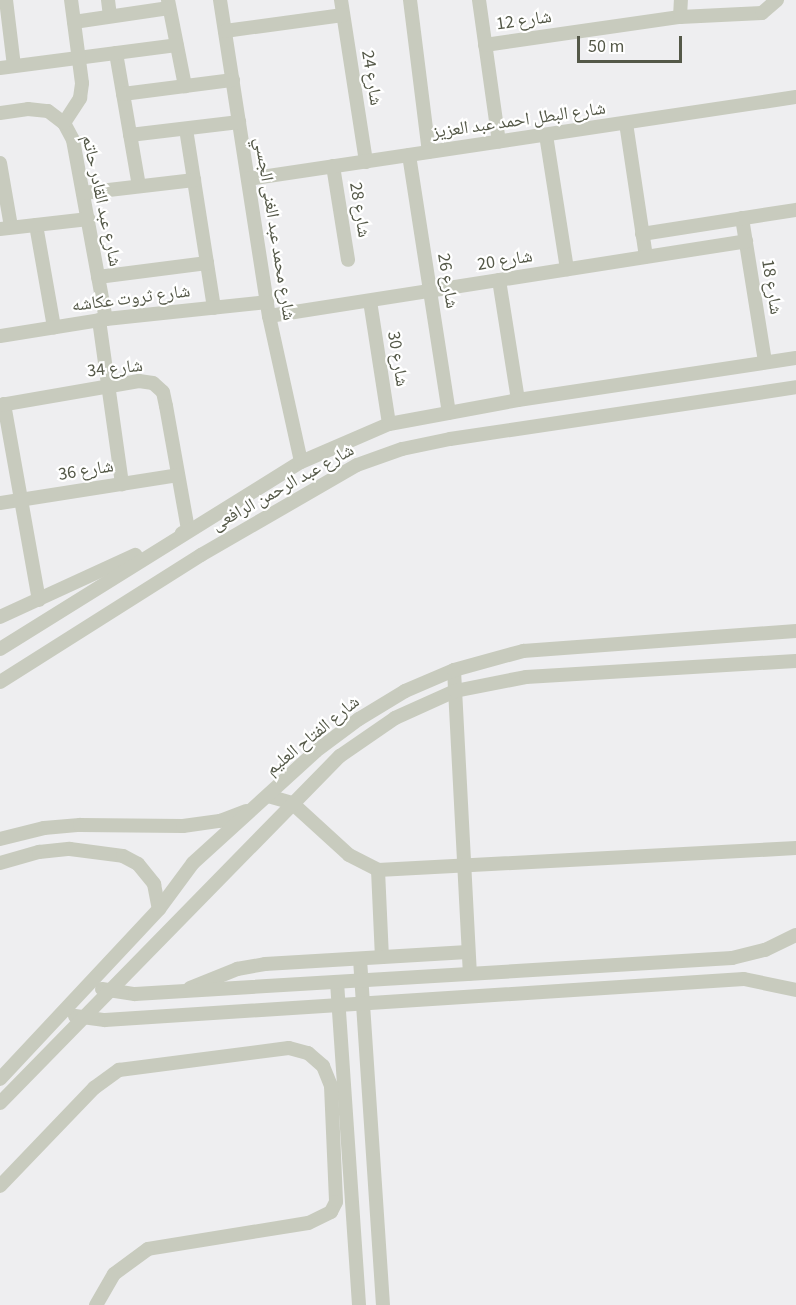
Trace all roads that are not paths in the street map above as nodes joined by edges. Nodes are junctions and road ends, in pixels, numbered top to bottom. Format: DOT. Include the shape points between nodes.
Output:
graph roads {
  1 [pos="6,0"];
  2 [pos="71,0"];
  3 [pos="108,0"];
  4 [pos="220,0"];
  5 [pos="341,0"];
  6 [pos="410,0"];
  7 [pos="479,0"];
  8 [pos="681,0"];
  9 [pos="777,0"];
  10 [pos="169,4"];
  11 [pos="343,15"];
  12 [pos="110,16"];
  13 [pos="680,16"];
  14 [pos="74,22"];
  15 [pos="225,32"];
  16 [pos="177,45"];
  17 [pos="485,45"];
  18 [pos="116,53"];
  19 [pos="79,58"];
  20 [pos="7,67"];
  21 [pos="233,80"];
  22 [pos="185,86"];
  23 [pos="123,94"];
  24 [pos="796,97"];
  25 [pos="0,113"];
  26 [pos="239,122"];
  27 [pos="64,123"];
  28 [pos="626,123"];
  29 [pos="186,129"];
  30 [pos="130,135"];
  31 [pos="546,135"];
  32 [pos="499,142"];
  33 [pos="429,152"];
  34 [pos="409,155"];
  35 [pos="366,162"];
  36 [pos="0,163"];
  37 [pos="333,166"];
  38 [pos="248,179"];
  39 [pos="194,180"];
  40 [pos="139,186"];
  41 [pos="83,193"];
  42 [pos="796,210"];
  43 [pos="742,218"];
  44 [pos="88,219"];
  45 [pos="36,225"];
  46 [pos="6,228"];
  47 [pos="642,234"];
  48 [pos="746,241"];
  49 [pos="646,257"];
  50 [pos="348,260"];
  51 [pos="207,263"];
  52 [pos="567,269"];
  53 [pos="98,277"];
  54 [pos="499,280"];
  55 [pos="430,291"];
  56 [pos="370,301"];
  57 [pos="267,302"];
  58 [pos="214,308"];
  59 [pos="269,316"];
  60 [pos="102,320"];
  61 [pos="54,327"];
  62 [pos="0,336"];
  63 [pos="796,358"];
  64 [pos="765,362"];
  65 [pos="108,386"];
  66 [pos="796,387"];
  67 [pos="518,400"];
  68 [pos="2,405"];
  69 [pos="465,410"];
  70 [pos="449,413"];
  71 [pos="389,424"];
  72 [pos="470,436"];
  73 [pos="301,462"];
  74 [pos="178,474"];
  75 [pos="122,484"];
  76 [pos="21,500"];
  77 [pos="0,503"];
  78 [pos="188,530"];
  79 [pos="39,600"];
  80 [pos="0,617"];
  81 [pos="796,631"];
  82 [pos="0,649"];
  83 [pos="796,661"];
  84 [pos="454,669"];
  85 [pos="0,682"];
  86 [pos="455,691"];
  87 [pos="268,796"];
  88 [pos="292,803"];
  89 [pos="256,807"];
  90 [pos="0,839"];
  91 [pos="796,848"];
  92 [pos="0,863"];
  93 [pos="464,867"];
  94 [pos="378,870"];
  95 [pos="159,909"];
  96 [pos="796,935"];
  97 [pos="468,952"];
  98 [pos="382,957"];
  99 [pos="360,959"];
  100 [pos="470,974"];
  101 [pos="362,980"];
  102 [pos="337,982"];
  103 [pos="91,985"];
  104 [pos="796,990"];
  105 [pos="109,991"];
  106 [pos="184,991"];
  107 [pos="363,1002"];
  108 [pos="338,1004"];
  109 [pos="65,1011"];
  110 [pos="80,1019"];
  111 [pos="0,1079"];
  112 [pos="0,1103"];
  113 [pos="0,1186"];
  114 [pos="96,1305"];
  115 [pos="360,1305"];
  116 [pos="383,1305"];
  1 -- 20 [label="street"];
  2 -- 14 [label="street"];
  3 -- 12 [label="street"];
  4 -- 15 [label="street, شارع محمد عبد الغنى الجسي"];
  5 -- 11 [label="street, شارع 24"];
  6 -- 33 [label="street"];
  7 -- 17 [label="street"];
  8 -- 13 [label="street"];
  9 -- 13 [label="street, شارع 12" via="762,13"];
  10 -- 12 [label="street"];
  10 -- 16 [label="street"];
  11 -- 15 [label="street"];
  11 -- 35 [label="street, شارع 24"];
  12 -- 14 [label="street"];
  13 -- 17 [label="street, شارع 12"];
  14 -- 19 [label="street"];
  15 -- 21 [label="street, شارع محمد عبد الغنى الجسي"];
  16 -- 18 [label="street"];
  16 -- 22 [label="street"];
  17 -- 32 [label="street"];
  18 -- 19 [label="street"];
  18 -- 23 [label="street"];
  19 -- 20 [label="street"];
  19 -- 27 [label="street" via="80,98"];
  21 -- 22 [label="street"];
  21 -- 26 [label="street, شارع محمد عبد الغنى الجسي"];
  22 -- 23 [label="street"];
  23 -- 30 [label="street"];
  24 -- 28 [label="street, شارع البطل احمد عبد العزيز"];
  25 -- 27 [label="street, شارع عبد القادر حاتم" via="48,111"];
  26 -- 29 [label="street"];
  26 -- 38 [label="street, شارع محمد عبد الغنى الجسي"];
  27 -- 41 [label="street, شارع عبد القادر حاتم" via="73,140"];
  28 -- 31 [label="street, شارع البطل احمد عبد العزيز"];
  28 -- 47 [label="street"];
  29 -- 30 [label="street"];
  29 -- 39 [label="street"];
  30 -- 40 [label="street"];
  31 -- 32 [label="street, شارع البطل احمد عبد العزيز"];
  31 -- 52 [label="street"];
  32 -- 33 [label="street, شارع البطل احمد عبد العزيز"];
  33 -- 34 [label="street, شارع البطل احمد عبد العزيز"];
  34 -- 35 [label="street, شارع البطل احمد عبد العزيز"];
  34 -- 55 [label="street, شارع 26"];
  35 -- 37 [label="street, شارع البطل احمد عبد العزيز"];
  36 -- 46 [label="street"];
  37 -- 38 [label="street, شارع البطل احمد عبد العزيز"];
  37 -- 50 [label="street, شارع 28"];
  38 -- 57 [label="street, شارع محمد عبد الغنى الجسي"];
  39 -- 40 [label="street"];
  39 -- 51 [label="street"];
  40 -- 41 [label="street"];
  41 -- 44 [label="street, شارع عبد القادر حاتم"];
  42 -- 43 [label="street"];
  43 -- 47 [label="street"];
  43 -- 48 [label="street, شارع 18"];
  44 -- 45 [label="street"];
  44 -- 53 [label="street, شارع عبد القادر حاتم"];
  45 -- 46 [label="street"];
  45 -- 61 [label="street"];
  47 -- 49 [label="street"];
  48 -- 49 [label="street, شارع 20"];
  48 -- 64 [label="street, شارع 18"];
  49 -- 52 [label="street, شارع 20"];
  51 -- 53 [label="street"];
  51 -- 58 [label="street"];
  52 -- 54 [label="street, شارع 20"];
  53 -- 60 [label="street, شارع عبد القادر حاتم"];
  54 -- 55 [label="street, شارع 20"];
  54 -- 67 [label="street"];
  55 -- 56 [label="street, شارع 20"];
  55 -- 70 [label="street, شارع 26"];
  56 -- 59 [label="street, شارع 20"];
  56 -- 71 [label="street, شارع 30"];
  57 -- 58 [label="street, شارع ثروت عكاشه"];
  57 -- 59 [label="street, شارع محمد عبد الغنى الجسي"];
  58 -- 60 [label="street, شارع ثروت عكاشه"];
  59 -- 73 [label="street, شارع محمد عبد الغنى الجسي"];
  60 -- 61 [label="street, شارع ثروت عكاشه"];
  60 -- 65 [label="street, شارع عبد القادر حاتم"];
  61 -- 62 [label="street, شارع ثروت عكاشه"];
  63 -- 64 [label="street, شارع عبد الرحمن الرافعى"];
  64 -- 67 [label="street, شارع عبد الرحمن الرافعى"];
  65 -- 68 [label="street, شارع 34"];
  65 -- 74 [label="street, شارع 34" via="139,381 153,383 163,392"];
  65 -- 75 [label="street, شارع عبد القادر حاتم"];
  66 -- 72 [label="street, شارع عبد الرحمن الرافعى"];
  67 -- 69 [label="street, شارع عبد الرحمن الرافعى"];
  68 -- 76 [label="street"];
  69 -- 70 [label="street, شارع عبد الرحمن الرافعى"];
  69 -- 72 [label="street"];
  70 -- 71 [label="street, شارع عبد الرحمن الرافعى"];
  71 -- 73 [label="street, شارع عبد الرحمن الرافعى"];
  72 -- 85 [label="street, شارع عبد الرحمن الرافعى" via="402,449 348,470 201,555"];
  73 -- 78 [label="street, شارع عبد الرحمن الرافعى"];
  74 -- 75 [label="street, شارع 36"];
  74 -- 78 [label="street, شارع 34"];
  75 -- 76 [label="street, شارع 36"];
  76 -- 77 [label="street, شارع 36"];
  76 -- 79 [label="street"];
  78 -- 79 [label="street, شارع عبد الرحمن الرافعى"];
  78 -- 82 [label="street, شارع عبد الرحمن الرافعى"];
  79 -- 80 [label="street, شارع عبد الرحمن الرافعى"];
  81 -- 84 [label="street, شارع الفتاح العليم" via="534,649"];
  83 -- 86 [label="street, شارع الفتاح العليم" via="526,677"];
  84 -- 86 [label="street"];
  84 -- 87 [label="street, شارع الفتاح العليم" via="359,718"];
  86 -- 88 [label="street, شارع الفتاح العليم" via="395,718 340,756"];
  86 -- 93 [label="street"];
  87 -- 88 [label="street"];
  87 -- 89 [label="street, شارع الفتاح العليم"];
  88 -- 94 [label="street" via="349,855"];
  88 -- 105 [label="street, شارع الفتاح العليم"];
  89 -- 90 [label="street" via="220,821 192,825 80,825 44,828"];
  89 -- 95 [label="street, شارع الفتاح العليم" via="193,862"];
  91 -- 93 [label="street"];
  92 -- 95 [label="street" via="39,852 70,849 123,856 138,864 153,884"];
  93 -- 94 [label="street"];
  93 -- 97 [label="street"];
  94 -- 98 [label="street"];
  95 -- 103 [label="street, شارع الفتاح العليم"];
  96 -- 100 [label="street" via="765,950 732,958"];
  97 -- 98 [label="street"];
  97 -- 100 [label="street"];
  98 -- 99 [label="street"];
  99 -- 101 [label="street"];
  99 -- 106 [label="street" via="237,969"];
  100 -- 101 [label="street"];
  101 -- 102 [label="street"];
  101 -- 107 [label="street"];
  102 -- 106 [label="street"];
  102 -- 108 [label="street"];
  103 -- 105 [label="street"];
  103 -- 109 [label="street, شارع الفتاح العليم"];
  104 -- 107 [label="street" via="744,979"];
  105 -- 106 [label="street"];
  105 -- 110 [label="street, شارع الفتاح العليم"];
  107 -- 108 [label="street"];
  107 -- 116 [label="street"];
  108 -- 110 [label="street"];
  108 -- 115 [label="street"];
  109 -- 110 [label="street"];
  109 -- 111 [label="street, شارع الفتاح العليم"];
  110 -- 112 [label="street, شارع الفتاح العليم"];
  113 -- 114 [label="street" via="94,1088 119,1070 289,1048 308,1053 323,1066 330,1086 336,1202 331,1212 308,1223 148,1249 114,1274"];
}
